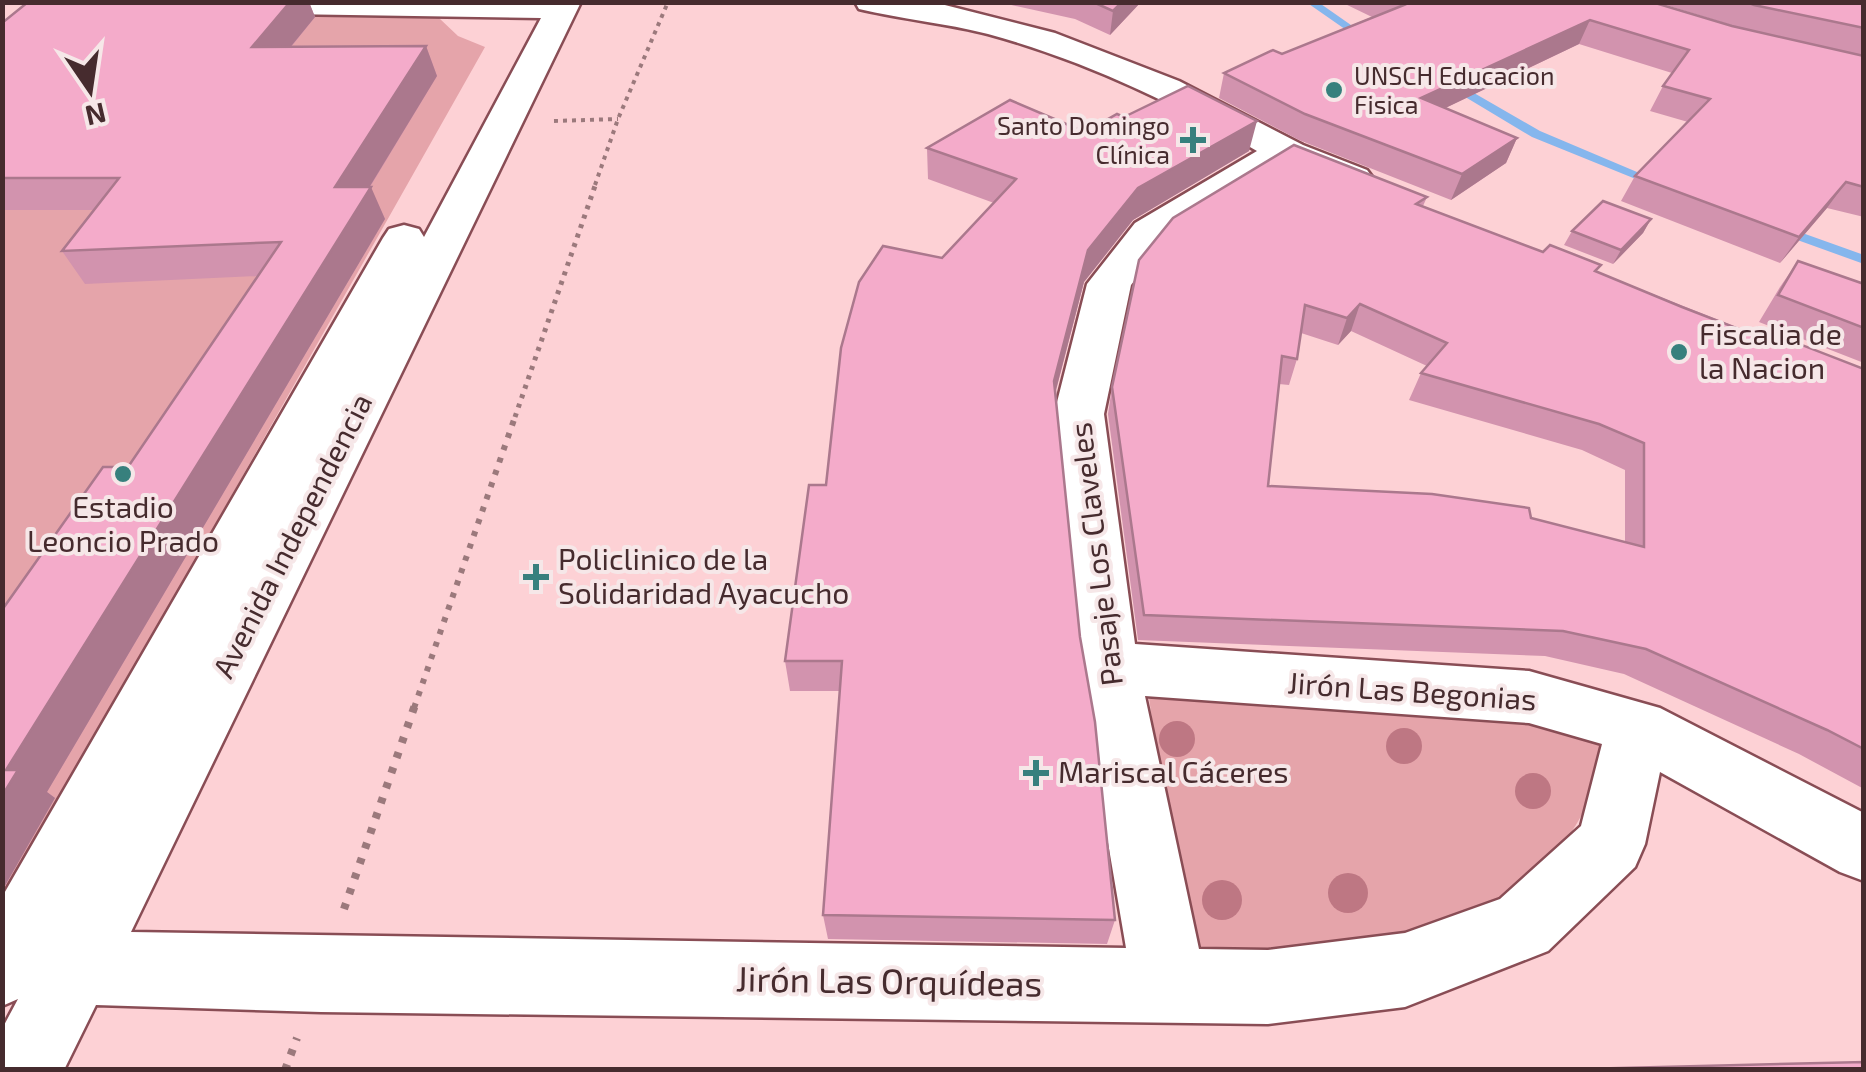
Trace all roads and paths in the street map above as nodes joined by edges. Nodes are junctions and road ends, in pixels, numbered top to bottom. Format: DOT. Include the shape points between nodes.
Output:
graph roads {
  1 [pos="90,2"];
  2 [pos="668,2"];
  3 [pos="870,2"];
  4 [pos="547,6"];
  5 [pos="1284,150"];
  6 [pos="1395,196"];
  7 [pos="1108,666"];
  8 [pos="1638,727"];
  9 [pos="1864,850"];
  10 [pos="28,965"];
  11 [pos="321,976"];
  12 [pos="1170,985"];
  13 [pos="22,1070"];
  14 [pos="285,1070"];
  1 -- 4 [label="street"];
  2 -- 11 [label="path" via="618,119"];
  3 -- 5 [label="street" via="1006,27 1107,62"];
  4 -- 10 [label="street, Avenida Independencia"];
  5 -- 6 [label="street"];
  5 -- 7 [label="street, Pasaje Los Claveles" via="1150,232 1109,284 1079,414"];
  7 -- 8 [label="street, Jirón Las Begonias" via="1529,697"];
  7 -- 12 [label="street, Pasaje Los Claveles"];
  8 -- 9 [label="street, Jirón Las Begonias"];
  8 -- 12 [label="street, Jirón Las Orquídeas" via="1610,844 1524,926 1405,970 1268,987"];
  10 -- 11 [label="street, Jirón Las Orquídeas"];
  10 -- 13 [label="street, Avenida Independencia"];
  11 -- 12 [label="street, Jirón Las Orquídeas"];
  11 -- 14 [label="path"];
}
